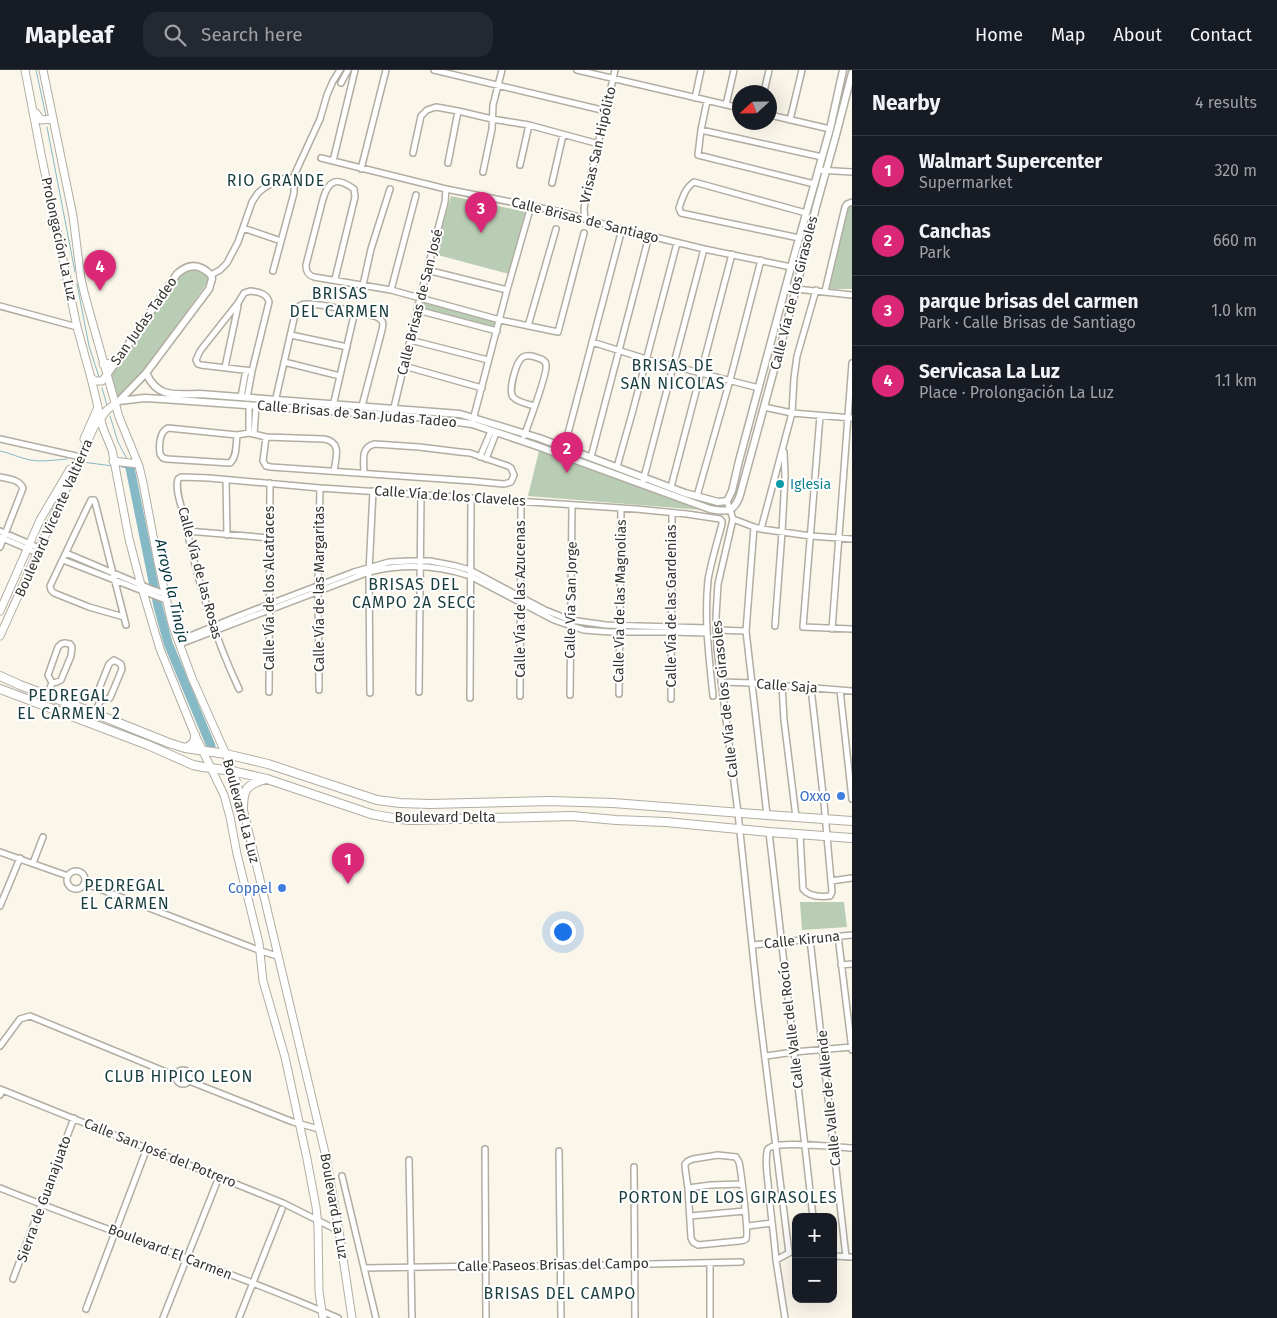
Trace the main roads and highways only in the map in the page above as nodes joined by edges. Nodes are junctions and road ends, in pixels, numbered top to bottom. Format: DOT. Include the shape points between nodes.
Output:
graph roads {
  1 [pos="25,70"];
  2 [pos="43,70"];
  3 [pos="31,96"];
  4 [pos="54,119"];
  5 [pos="81,279"];
  6 [pos="68,284"];
  7 [pos="114,363"];
  8 [pos="104,364"];
  9 [pos="107,375"];
  10 [pos="91,378"];
  11 [pos="117,403"];
  12 [pos="98,407"];
  13 [pos="101,419"];
  14 [pos="113,461"];
  15 [pos="138,464"];
  16 [pos="0,611"];
  17 [pos="0,636"];
  18 [pos="0,676"];
  19 [pos="20,685"];
  20 [pos="0,689"];
  21 [pos="16,695"];
  22 [pos="85,710"];
  23 [pos="82,720"];
  24 [pos="195,735"];
  25 [pos="185,748"];
  26 [pos="203,752"];
  27 [pos="226,754"];
  28 [pos="211,768"];
  29 [pos="232,771"];
  30 [pos="267,779"];
  31 [pos="489,802"];
  32 [pos="517,802"];
  33 [pos="243,809"];
  34 [pos="488,817"];
  35 [pos="514,817"];
  36 [pos="852,821"];
  37 [pos="852,838"];
  38 [pos="323,1314"];
  39 [pos="352,1318"];
  1 -- 3 [label="main road, Prolongación La Luz"];
  2 -- 4 [label="main road, Prolongación La Luz"];
  3 -- 4 [label="main road" via="39,119"];
  3 -- 6 [label="main road, Prolongación La Luz"];
  4 -- 5 [label="main road, Prolongación La Luz"];
  5 -- 6 [label="main road"];
  5 -- 8 [label="main road, Prolongación La Luz"];
  6 -- 10 [label="main road, Prolongación La Luz"];
  7 -- 8 [label="main road"];
  8 -- 9 [label="main road, Prolongación La Luz"];
  9 -- 10 [label="main road" via="99,382"];
  9 -- 11 [label="main road, Boulevard La Luz"];
  10 -- 12 [label="main road, Prolongación La Luz"];
  11 -- 13 [label="main road, Boulevard Vicente Valtierra"];
  11 -- 15 [label="main road, Boulevard La Luz" via="121,425"];
  12 -- 13 [label="main road, Boulevard La Luz"];
  12 -- 16 [label="main road, Boulevard Vicente Valtierra" via="64,481 40,520"];
  13 -- 14 [label="main road, Boulevard La Luz"];
  13 -- 17 [label="main road, Boulevard Vicente Valtierra" via="94,427"];
  14 -- 15 [label="main road"];
  14 -- 24 [label="main road, Boulevard La Luz" via="129,539 156,638"];
  15 -- 27 [label="main road, Boulevard La Luz" via="163,596 203,704"];
  18 -- 19 [label="main road, Boulevard Delta"];
  19 -- 21 [label="main road"];
  19 -- 22 [label="main road, Boulevard Delta"];
  20 -- 21 [label="main road, Boulevard Delta"];
  21 -- 23 [label="main road, Boulevard Delta"];
  22 -- 23 [label="main road"];
  22 -- 25 [label="main road, Boulevard Delta"];
  23 -- 28 [label="main road, Boulevard Delta" via="193,765"];
  24 -- 25 [label="main road" via="194,742"];
  24 -- 26 [label="main road, Boulevard La Luz"];
  25 -- 26 [label="main road, Boulevard Delta"];
  26 -- 27 [label="main road, Boulevard Delta"];
  26 -- 28 [label="main road, Boulevard La Luz"];
  27 -- 29 [label="main road, Boulevard La Luz"];
  27 -- 31 [label="main road, Boulevard Delta" via="377,800 400,804"];
  28 -- 29 [label="main road, Boulevard Delta"];
  28 -- 38 [label="main road, Boulevard La Luz" via="227,804 236,854 256,929 261,973 300,1124 317,1220 319,1292"];
  29 -- 30 [label="main road, Boulevard Delta"];
  29 -- 33 [label="main road, Boulevard La Luz"];
  30 -- 33 [label="main road" via="247,788"];
  30 -- 34 [label="main road, Boulevard Delta" via="371,814 401,820"];
  31 -- 32 [label="main road, Boulevard Delta"];
  31 -- 34 [label="main road" via="499,810"];
  32 -- 35 [label="main road" via="510,807"];
  32 -- 36 [label="main road, Boulevard Delta" via="613,803"];
  33 -- 39 [label="main road, Boulevard La Luz" via="331,1182"];
  34 -- 35 [label="main road, Boulevard Delta"];
  35 -- 37 [label="main road, Boulevard Delta" via="572,816"];
}
